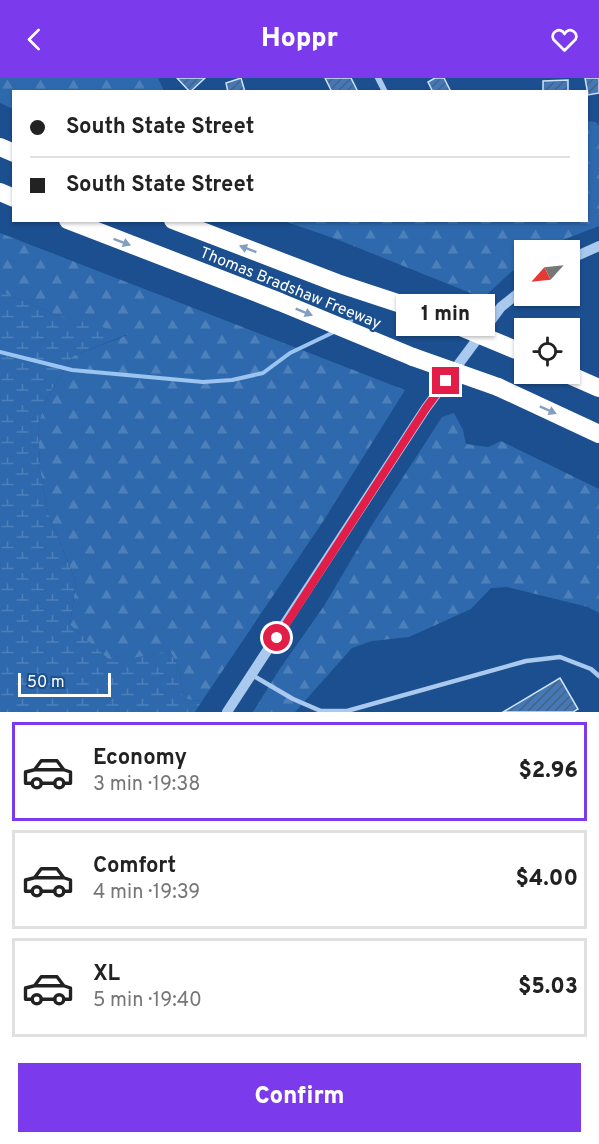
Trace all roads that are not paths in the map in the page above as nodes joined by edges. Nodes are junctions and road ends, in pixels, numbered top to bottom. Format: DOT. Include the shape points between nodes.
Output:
graph roads {
  1 [pos="73,222"];
  2 [pos="178,222"];
  3 [pos="599,246"];
  4 [pos="580,255"];
  5 [pos="514,297"];
  6 [pos="514,349"];
  7 [pos="580,380"];
  8 [pos="599,388"];
  9 [pos="599,434"];
  10 [pos="252,675"];
  11 [pos="599,676"];
  12 [pos="227,712"];
  1 -- 9 [label="highway, Thomas Bradshaw Freeway, one-way, bridge" via="498,387"];
  6 -- 2 [label="highway, Thomas Bradshaw Freeway, one-way, bridge" via="422,311"];
  3 -- 4 [label="street"];
  5 -- 10 [label="street" via="501,307 426,408"];
  7 -- 8 [label="highway"];
  10 -- 11 [label="lane" via="321,711 347,711 526,661 560,657"];
  10 -- 12 [label="street"];
}
